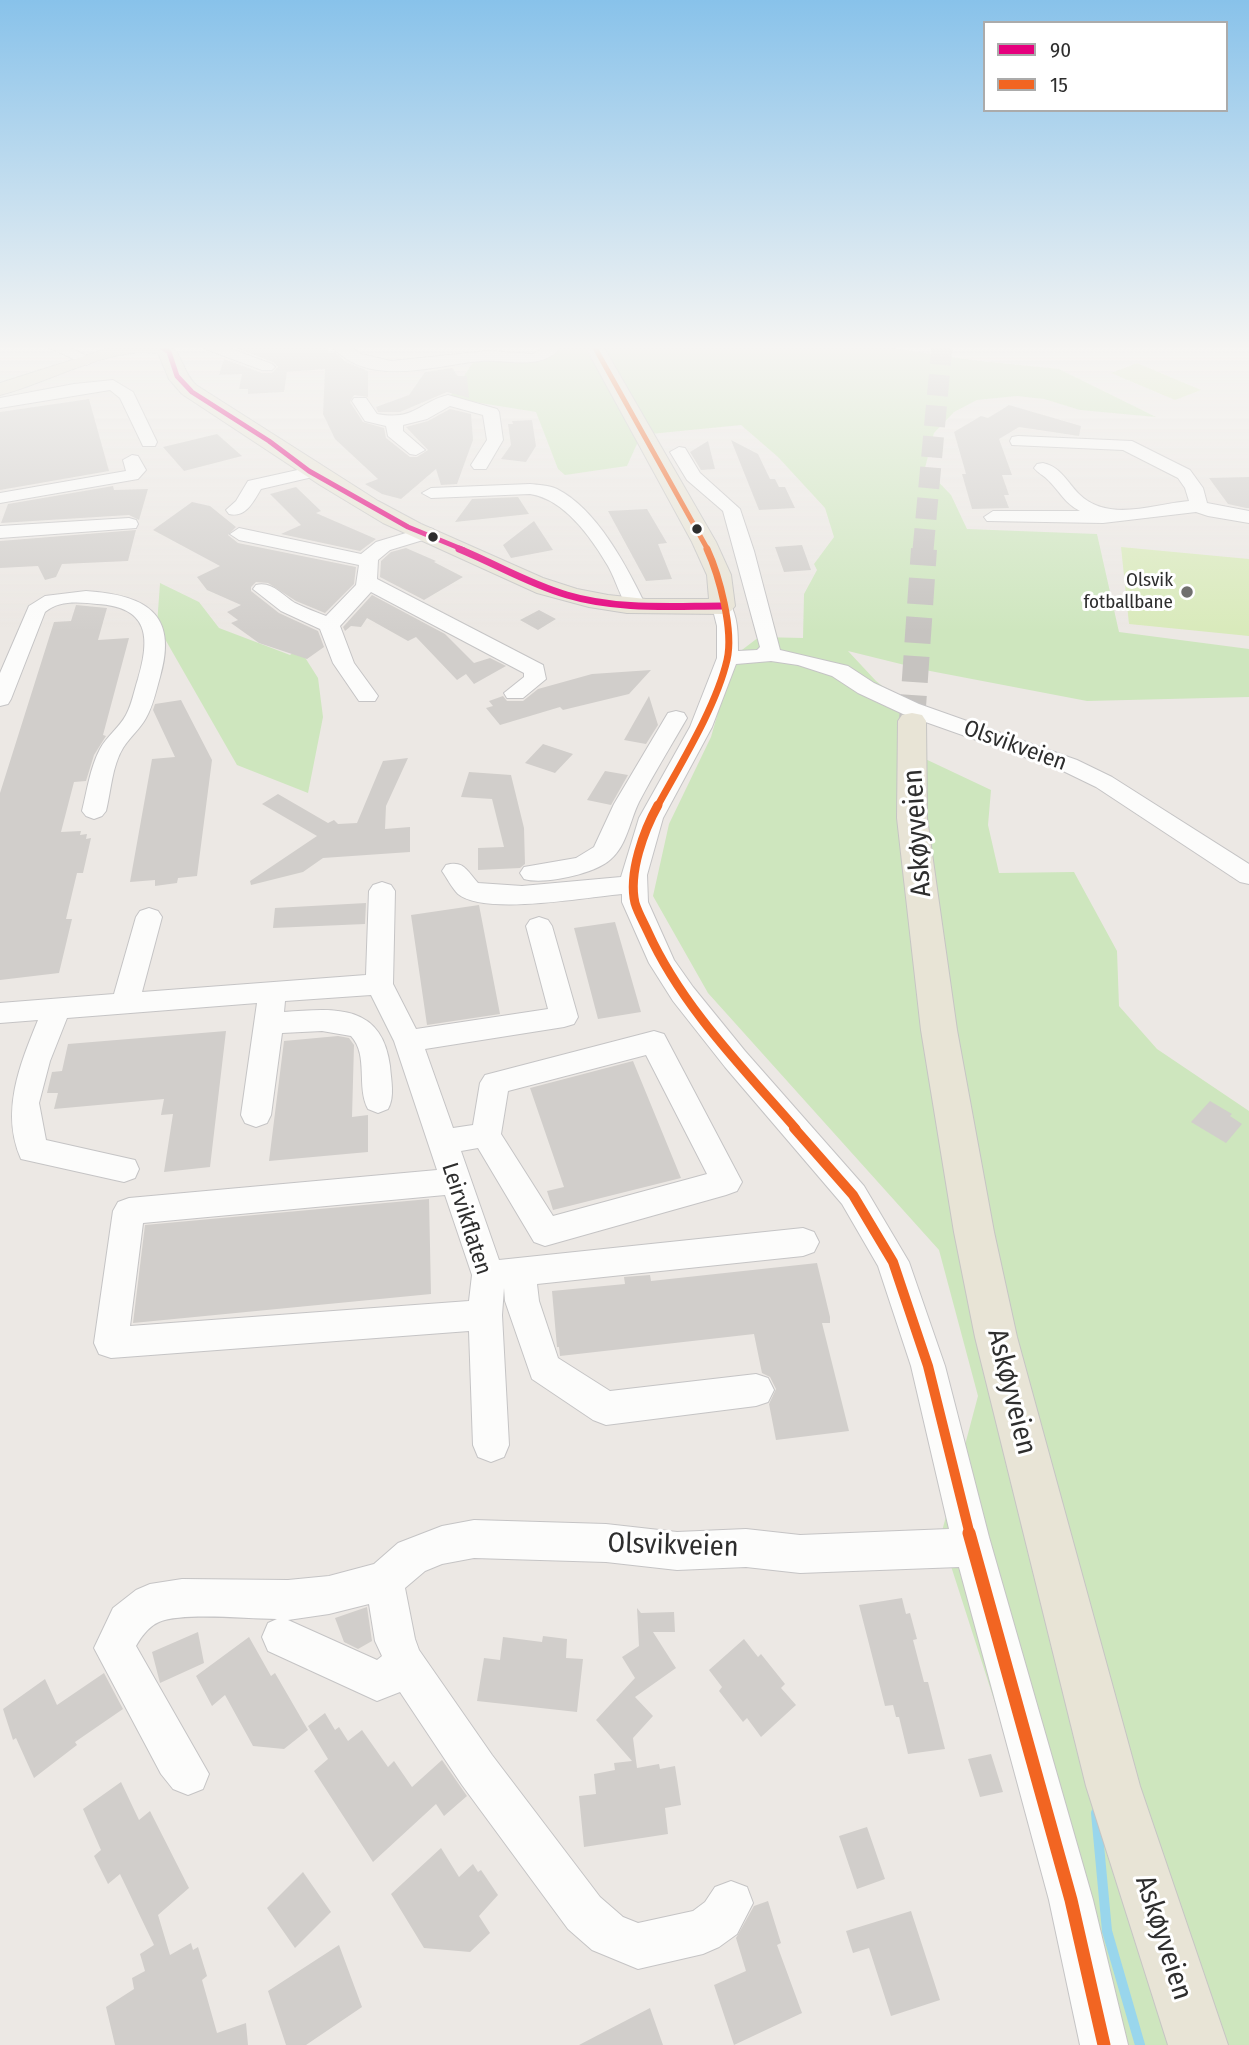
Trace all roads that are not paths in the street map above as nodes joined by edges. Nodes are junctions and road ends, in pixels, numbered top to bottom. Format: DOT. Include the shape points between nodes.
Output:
graph roads {
  1 [pos="270,441"];
  2 [pos="406,441"];
  3 [pos="494,441"];
  4 [pos="648,441"];
  5 [pos="1030,441"];
  6 [pos="416,450"];
  7 [pos="680,452"];
  8 [pos="132,460"];
  9 [pos="480,465"];
  10 [pos="1043,468"];
  11 [pos="311,472"];
  12 [pos="431,493"];
  13 [pos="0,498"];
  14 [pos="1072,499"];
  15 [pos="1199,506"];
  16 [pos="235,510"];
  17 [pos="1110,516"];
  18 [pos="1249,517"];
  19 [pos="129,524"];
  20 [pos="0,532"];
  21 [pos="426,533"];
  22 [pos="239,534"];
  23 [pos="367,571"];
  24 [pos="263,589"];
  25 [pos="636,606"];
  26 [pos="722,606"];
  27 [pos="329,625"];
  28 [pos="764,654"];
  29 [pos="728,658"];
  30 [pos="8,660"];
  31 [pos="515,693"];
  32 [pos="367,695"];
  33 [pos="0,699"];
  34 [pos="676,718"];
  35 [pos="912,720"];
  36 [pos="94,811"];
  37 [pos="456,871"];
  38 [pos="540,876"];
  39 [pos="1249,876"];
  40 [pos="634,885"];
  41 [pos="382,891"];
  42 [pos="149,917"];
  43 [pos="539,926"];
  44 [pos="379,984"];
  45 [pos="272,993"];
  46 [pos="125,1004"];
  47 [pos="57,1009"];
  48 [pos="0,1013"];
  49 [pos="269,1024"];
  50 [pos="408,1041"];
  51 [pos="378,1101"];
  52 [pos="256,1115"];
  53 [pos="486,1135"];
  54 [pos="441,1142"];
  55 [pos="124,1169"];
  56 [pos="455,1181"];
  57 [pos="803,1242"];
  58 [pos="503,1274"];
  59 [pos="485,1315"];
  60 [pos="756,1390"];
  61 [pos="491,1445"];
  62 [pos="974,1547"];
  63 [pos="384,1581"];
  64 [pos="282,1637"];
  65 [pos="405,1664"];
  66 [pos="188,1774"];
  67 [pos="731,1903"];
  68 [pos="1104,2045"];
  69 [pos="1198,2045"];
  1 -- 11 [label="main road"];
  2 -- 6 [label="street"];
  3 -- 9 [label="street"];
  4 -- 26 [label="main road" via="719,575"];
  5 -- 15 [label="street" via="1125,445 1184,474"];
  7 -- 28 [label="street" via="693,476 731,509 771,648"];
  8 -- 13 [label="street" via="137,470 132,475"];
  10 -- 14 [label="street" via="1060,479"];
  11 -- 16 [label="street" via="254,485"];
  11 -- 21 [label="main road" via="390,518"];
  12 -- 25 [label="street" via="551,492 576,511 617,565"];
  14 -- 17 [label="street"];
  14 -- 17 [label="street" via="1065,509 1054,514 1008,510"];
  15 -- 17 [label="street"];
  15 -- 18 [label="street"];
  19 -- 20 [label="street"];
  21 -- 23 [label="street" via="383,546 368,558"];
  21 -- 25 [label="main road" via="537,585 570,596"];
  22 -- 23 [label="street"];
  23 -- 27 [label="street" via="366,586"];
  23 -- 31 [label="street" via="535,670 535,679"];
  24 -- 27 [label="street" via="288,607"];
  25 -- 26 [label="main road"];
  26 -- 29 [label="street"];
  27 -- 32 [label="street" via="344,663"];
  28 -- 29 [label="street, Olsvikveien"];
  28 -- 39 [label="street, Olsvikveien" via="840,671 911,709 1069,765 1104,782"];
  29 -- 40 [label="street" via="701,727 651,818"];
  30 -- 33 [label="street"];
  30 -- 36 [label="street" via="45,602 85,597 118,601 138,607 152,621 156,642 151,676 135,719 112,747"];
  34 -- 38 [label="street" via="603,853 582,865"];
  35 -- 69 [label="main road, Askøyveien" via="912,818 939,1030 996,1337 1114,1786"];
  37 -- 38 [label="street" via="469,889 478,893"];
  38 -- 40 [label="street"];
  40 -- 62 [label="street" via="635,902 662,963 735,1059 853,1195 893,1262 928,1366"];
  41 -- 44 [label="street, Leirvikflaten"];
  42 -- 46 [label="street"];
  43 -- 50 [label="street" via="564,1017"];
  44 -- 45 [label="street"];
  44 -- 50 [label="street, Leirvikflaten"];
  45 -- 46 [label="street"];
  45 -- 49 [label="street"];
  46 -- 47 [label="street"];
  47 -- 48 [label="street"];
  47 -- 55 [label="street" via="24,1103 32,1150"];
  49 -- 51 [label="street" via="345,1020 364,1030 373,1052"];
  49 -- 52 [label="street"];
  50 -- 54 [label="street, Leirvikflaten"];
  53 -- 53 [label="street" via="545,1232 726,1182 654,1042 495,1083"];
  53 -- 54 [label="street"];
  54 -- 56 [label="street, Leirvikflaten"];
  56 -- 58 [label="street, Leirvikflaten"];
  56 -- 59 [label="street" via="129,1211 111,1343"];
  57 -- 58 [label="street"];
  58 -- 59 [label="street, Leirvikflaten"];
  58 -- 60 [label="street" via="522,1301 544,1368 606,1408"];
  59 -- 61 [label="street, Leirvikflaten"];
  62 -- 63 [label="street, Olsvikveien" via="800,1554 746,1548 677,1551 606,1543 474,1539 412,1557"];
  62 -- 68 [label="street" via="1070,1900"];
  63 -- 65 [label="street" via="395,1641"];
  63 -- 66 [label="street, Olsvikveien" via="288,1600 150,1604 127,1622 114,1648"];
  64 -- 65 [label="street" via="377,1681"];
  65 -- 67 [label="street" via="567,1891 608,1934 638,1946 692,1934 721,1918"];
}
